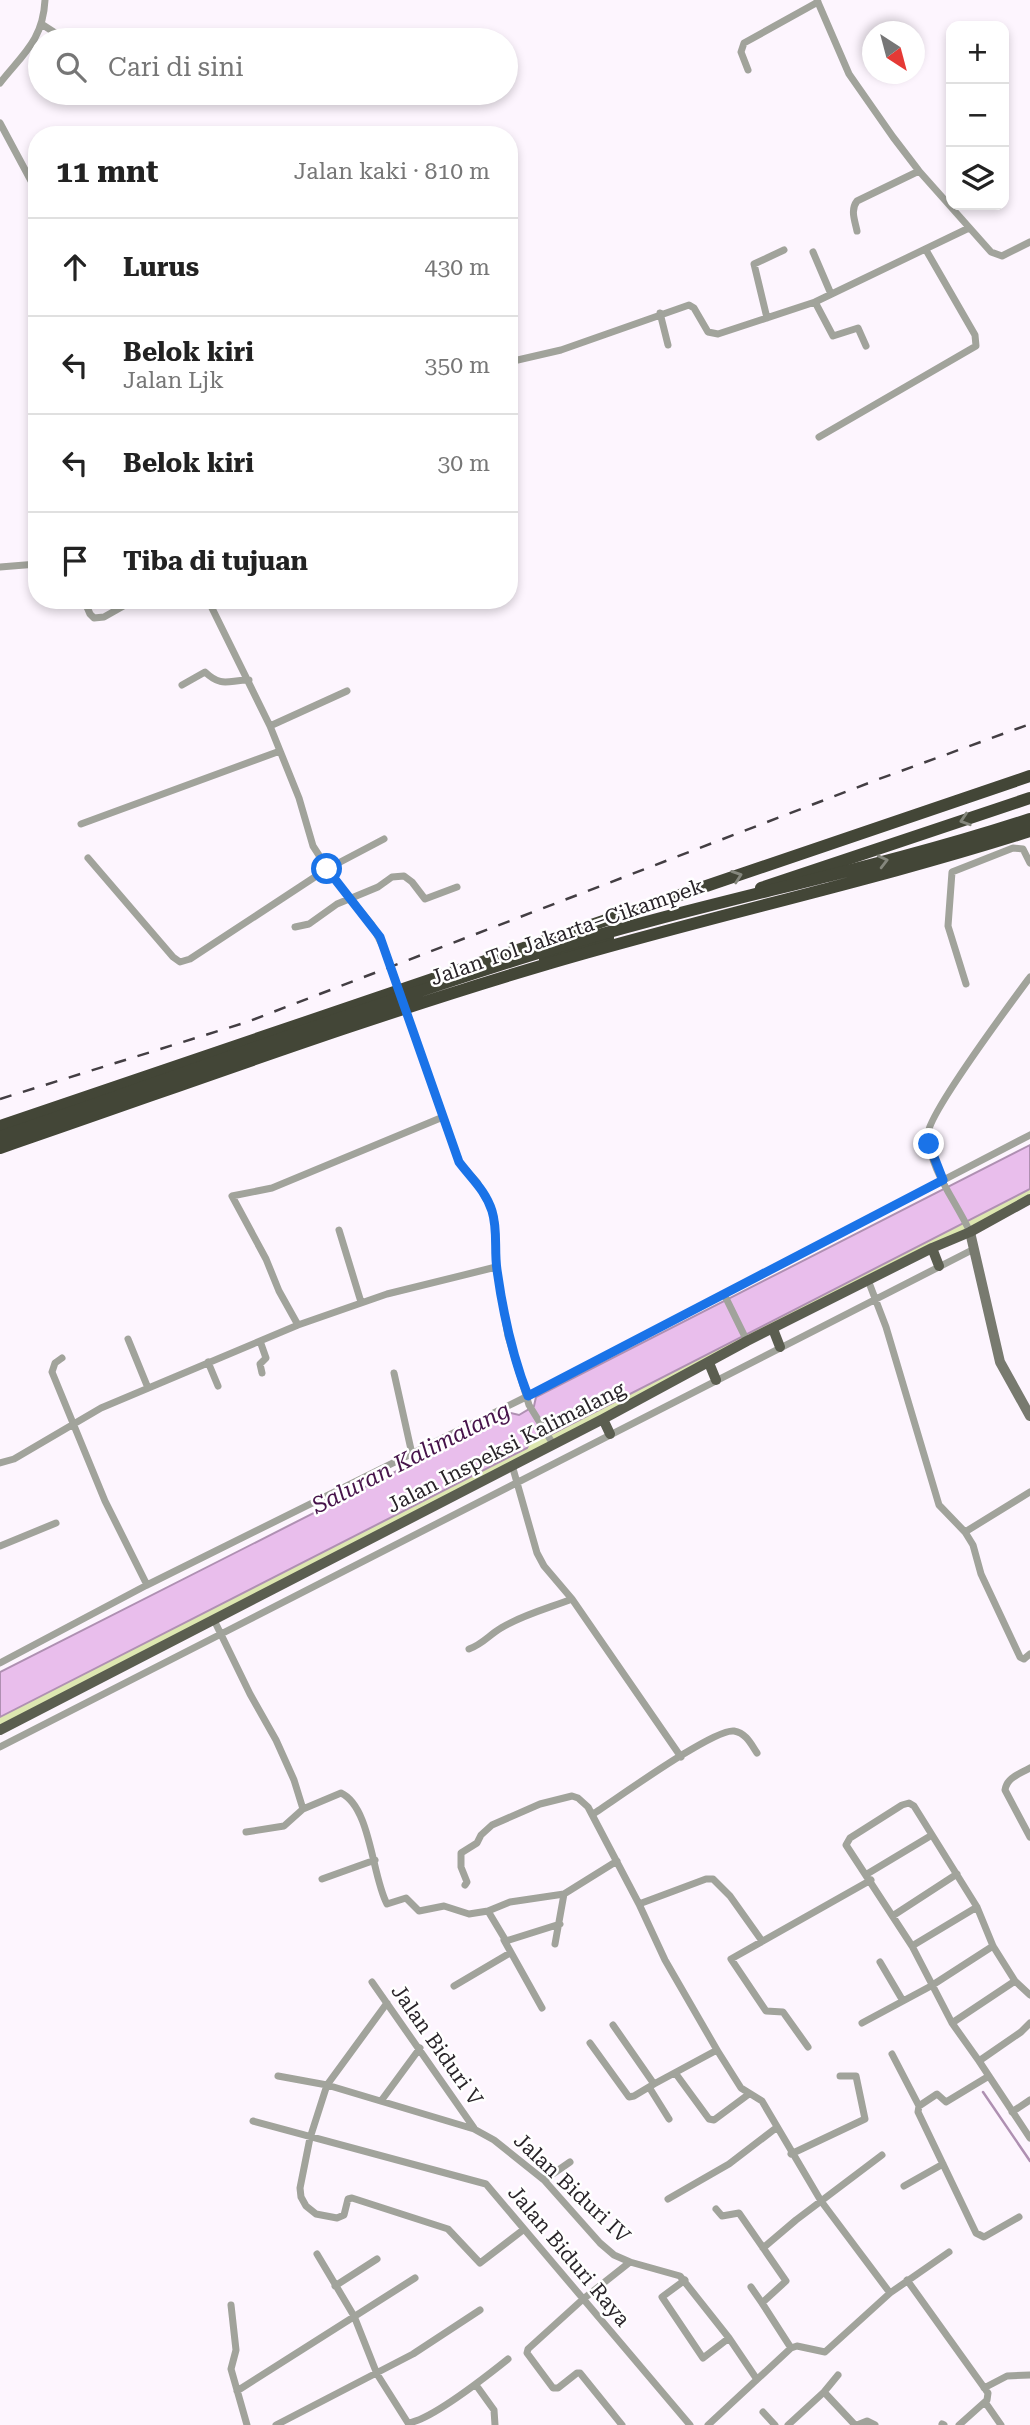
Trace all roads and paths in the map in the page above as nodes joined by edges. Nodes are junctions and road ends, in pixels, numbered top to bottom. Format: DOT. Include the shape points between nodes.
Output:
graph roads {
  1 [pos="45,0"];
  2 [pos="817,1"];
  3 [pos="43,25"];
  4 [pos="42,28"];
  5 [pos="48,28"];
  6 [pos="28,48"];
  7 [pos="748,70"];
  8 [pos="0,83"];
  9 [pos="0,122"];
  10 [pos="919,172"];
  11 [pos="28,175"];
  12 [pos="970,228"];
  13 [pos="857,231"];
  14 [pos="1030,242"];
  15 [pos="784,250"];
  16 [pos="926,250"];
  17 [pos="813,252"];
  18 [pos="831,294"];
  19 [pos="815,302"];
  20 [pos="660,313"];
  21 [pos="767,318"];
  22 [pos="668,345"];
  23 [pos="866,346"];
  24 [pos="518,360"];
  25 [pos="818,437"];
  26 [pos="28,564"];
  27 [pos="0,567"];
  28 [pos="88,609"];
  29 [pos="118,609"];
  30 [pos="213,609"];
  31 [pos="249,680"];
  32 [pos="183,685"];
  33 [pos="347,691"];
  34 [pos="270,726"];
  35 [pos="280,751"];
  36 [pos="1030,776"];
  37 [pos="1030,799"];
  38 [pos="1030,819"];
  39 [pos="81,824"];
  40 [pos="1030,831"];
  41 [pos="384,839"];
  42 [pos="88,858"];
  43 [pos="1030,863"];
  44 [pos="327,869"];
  45 [pos="457,887"];
  46 [pos="352,899"];
  47 [pos="295,927"];
  48 [pos="1030,977"];
  49 [pos="966,984"];
  50 [pos="443,1117"];
  51 [pos="0,1126"];
  52 [pos="1030,1135"];
  53 [pos="0,1137"];
  54 [pos="0,1150"];
  55 [pos="944,1184"];
  56 [pos="1030,1199"];
  57 [pos="968,1228"];
  58 [pos="339,1230"];
  59 [pos="932,1248"];
  60 [pos="974,1248"];
  61 [pos="939,1266"];
  62 [pos="496,1267"];
  63 [pos="868,1280"];
  64 [pos="725,1296"];
  65 [pos="875,1299"];
  66 [pos="361,1302"];
  67 [pos="298,1325"];
  68 [pos="773,1329"];
  69 [pos="128,1339"];
  70 [pos="746,1339"];
  71 [pos="260,1341"];
  72 [pos="780,1347"];
  73 [pos="62,1358"];
  74 [pos="208,1362"];
  75 [pos="709,1363"];
  76 [pos="262,1373"];
  77 [pos="394,1373"];
  78 [pos="716,1380"];
  79 [pos="218,1386"];
  80 [pos="148,1388"];
  81 [pos="528,1396"];
  82 [pos="1030,1416"];
  83 [pos="603,1419"];
  84 [pos="73,1425"];
  85 [pos="610,1434"];
  86 [pos="553,1444"];
  87 [pos="412,1454"];
  88 [pos="0,1463"];
  89 [pos="512,1465"];
  90 [pos="517,1482"];
  91 [pos="1030,1492"];
  92 [pos="56,1523"];
  93 [pos="965,1532"];
  94 [pos="0,1546"];
  95 [pos="147,1585"];
  96 [pos="572,1599"];
  97 [pos="214,1620"];
  98 [pos="220,1633"];
  99 [pos="469,1649"];
  100 [pos="1030,1654"];
  101 [pos="0,1663"];
  102 [pos="0,1730"];
  103 [pos="0,1747"];
  104 [pos="757,1753"];
  105 [pos="681,1756"];
  106 [pos="1030,1768"];
  107 [pos="303,1809"];
  108 [pos="593,1814"];
  109 [pos="246,1832"];
  110 [pos="932,1835"];
  111 [pos="1030,1837"];
  112 [pos="375,1860"];
  113 [pos="617,1861"];
  114 [pos="957,1874"];
  115 [pos="869,1877"];
  116 [pos="321,1879"];
  117 [pos="465,1885"];
  118 [pos="564,1894"];
  119 [pos="639,1904"];
  120 [pos="976,1907"];
  121 [pos="488,1911"];
  122 [pos="894,1915"];
  123 [pos="560,1924"];
  124 [pos="503,1940"];
  125 [pos="762,1941"];
  126 [pos="555,1944"];
  127 [pos="912,1946"];
  128 [pos="993,1946"];
  129 [pos="510,1953"];
  130 [pos="880,1962"];
  131 [pos="1015,1981"];
  132 [pos="372,1982"];
  133 [pos="454,1986"];
  134 [pos="932,1986"];
  135 [pos="1030,1995"];
  136 [pos="903,2001"];
  137 [pos="387,2003"];
  138 [pos="542,2008"];
  139 [pos="862,2023"];
  140 [pos="951,2023"];
  141 [pos="1030,2023"];
  142 [pos="613,2025"];
  143 [pos="590,2043"];
  144 [pos="807,2047"];
  145 [pos="420,2048"];
  146 [pos="717,2050"];
  147 [pos="892,2054"];
  148 [pos="979,2061"];
  149 [pos="676,2074"];
  150 [pos="840,2076"];
  151 [pos="989,2076"];
  152 [pos="278,2077"];
  153 [pos="327,2085"];
  154 [pos="652,2086"];
  155 [pos="749,2094"];
  156 [pos="1030,2100"];
  157 [pos="381,2101"];
  158 [pos="919,2106"];
  159 [pos="1012,2112"];
  160 [pos="669,2119"];
  161 [pos="253,2121"];
  162 [pos="776,2128"];
  163 [pos="474,2129"];
  164 [pos="310,2138"];
  165 [pos="1030,2138"];
  166 [pos="791,2154"];
  167 [pos="882,2155"];
  168 [pos="570,2162"];
  169 [pos="943,2164"];
  170 [pos="544,2180"];
  171 [pos="904,2186"];
  172 [pos="668,2199"];
  173 [pos="821,2201"];
  174 [pos="716,2209"];
  175 [pos="1019,2217"];
  176 [pos="523,2230"];
  177 [pos="763,2248"];
  178 [pos="949,2252"];
  179 [pos="317,2253"];
  180 [pos="377,2259"];
  181 [pos="630,2262"];
  182 [pos="415,2278"];
  183 [pos="685,2280"];
  184 [pos="907,2280"];
  185 [pos="335,2286"];
  186 [pos="751,2287"];
  187 [pos="890,2293"];
  188 [pos="582,2300"];
  189 [pos="762,2303"];
  190 [pos="231,2305"];
  191 [pos="480,2310"];
  192 [pos="354,2316"];
  193 [pos="729,2338"];
  194 [pos="791,2348"];
  195 [pos="508,2359"];
  196 [pos="377,2374"];
  197 [pos="838,2375"];
  198 [pos="1030,2375"];
  199 [pos="756,2378"];
  200 [pos="476,2385"];
  201 [pos="984,2388"];
  202 [pos="237,2390"];
  203 [pos="824,2392"];
  204 [pos="985,2402"];
  205 [pos="763,2412"];
  206 [pos="247,2425"];
  207 [pos="276,2425"];
  208 [pos="495,2425"];
  209 [pos="622,2425"];
  210 [pos="690,2425"];
  211 [pos="708,2425"];
  212 [pos="775,2425"];
  213 [pos="788,2425"];
  214 [pos="856,2425"];
  215 [pos="874,2425"];
  216 [pos="959,2425"];
  217 [pos="1001,2425"];
  1 -- 3 [label="street"];
  2 -- 7 [label="street" via="744,43 741,52"];
  2 -- 10 [label="street" via="849,74"];
  3 -- 4 [label="street"];
  3 -- 5 [label="street"];
  6 -- 8 [label="street"];
  9 -- 11 [label="street"];
  10 -- 12 [label="street"];
  10 -- 13 [label="street" via="857,201 853,206"];
  12 -- 14 [label="street" via="996,255"];
  12 -- 16 [label="street"];
  15 -- 21 [label="street" via="754,264"];
  16 -- 18 [label="street"];
  16 -- 25 [label="street" via="975,335 976,346"];
  17 -- 18 [label="street"];
  18 -- 19 [label="street"];
  19 -- 21 [label="street"];
  19 -- 23 [label="street" via="833,336 858,328"];
  20 -- 21 [label="street" via="692,306 712,334"];
  20 -- 22 [label="street"];
  20 -- 24 [label="street" via="561,350"];
  26 -- 27 [label="street"];
  28 -- 29 [label="street" via="94,618"];
  30 -- 31 [label="street"];
  31 -- 32 [label="street" via="224,684 205,673"];
  31 -- 34 [label="street"];
  33 -- 34 [label="street"];
  34 -- 35 [label="street"];
  35 -- 39 [label="street"];
  35 -- 44 [label="street" via="313,846"];
  51 -- 36 [label="highway, Jalan Tol Jakarta–Cikampek, one-way"];
  37 -- 54 [label="highway, Jalan Tol Jakarta–Cikampek, one-way" via="487,978"];
  53 -- 38 [label="highway, one-way, bridge" via="540,952"];
  40 -- 54 [label="highway, bridge" via="544,965"];
  41 -- 44 [label="street"];
  42 -- 44 [label="street" via="180,962 190,960"];
  43 -- 49 [label="street" via="1023,849 1013,848 952,872 948,926"];
  44 -- 46 [label="street"];
  45 -- 46 [label="street" via="425,899 404,876 392,877"];
  46 -- 47 [label="street"];
  46 -- 50 [label="street, bridge" via="380,937"];
  48 -- 55 [label="street" via="928,1130"];
  50 -- 62 [label="street" via="459,1162 477,1182 492,1210"];
  50 -- 67 [label="street" via="272,1188 232,1196"];
  52 -- 55 [label="street"];
  55 -- 57 [label="street"];
  55 -- 64 [label="street"];
  56 -- 57 [label="main road, Jalan Inspeksi Kalimalang"];
  57 -- 59 [label="main road, Jalan Inspeksi Kalimalang"];
  57 -- 60 [label="street"];
  58 -- 66 [label="street"];
  59 -- 61 [label="main road"];
  59 -- 63 [label="main road, Jalan Inspeksi Kalimalang"];
  60 -- 61 [label="street, Jalan Inspeksi Kalimalang"];
  60 -- 82 [label="street" via="1000,1362"];
  61 -- 65 [label="street, Jalan Inspeksi Kalimalang"];
  62 -- 66 [label="street"];
  62 -- 81 [label="street" via="508,1336"];
  63 -- 65 [label="street"];
  63 -- 68 [label="main road, Jalan Inspeksi Kalimalang"];
  64 -- 70 [label="street"];
  64 -- 81 [label="street"];
  65 -- 72 [label="street, Jalan Inspeksi Kalimalang"];
  65 -- 93 [label="street" via="939,1505"];
  66 -- 67 [label="street"];
  67 -- 71 [label="street"];
  68 -- 70 [label="main road, Jalan Inspeksi Kalimalang"];
  68 -- 72 [label="main road"];
  69 -- 80 [label="street"];
  70 -- 75 [label="main road, Jalan Inspeksi Kalimalang"];
  71 -- 74 [label="street"];
  71 -- 76 [label="street" via="266,1358 260,1364"];
  72 -- 78 [label="street, Jalan Inspeksi Kalimalang"];
  73 -- 84 [label="street" via="52,1372"];
  74 -- 79 [label="street"];
  74 -- 80 [label="street"];
  75 -- 78 [label="main road"];
  75 -- 83 [label="main road, Jalan Inspeksi Kalimalang"];
  77 -- 87 [label="street"];
  78 -- 85 [label="street, Jalan Inspeksi Kalimalang"];
  80 -- 84 [label="street"];
  81 -- 86 [label="street"];
  81 -- 87 [label="street"];
  83 -- 85 [label="main road"];
  83 -- 86 [label="main road, Jalan Inspeksi Kalimalang"];
  84 -- 88 [label="street"];
  84 -- 95 [label="street"];
  85 -- 90 [label="street, Jalan Inspeksi Kalimalang"];
  86 -- 89 [label="main road, Jalan Inspeksi Kalimalang"];
  87 -- 95 [label="street"];
  89 -- 90 [label="street"];
  89 -- 97 [label="main road, Jalan Inspeksi Kalimalang"];
  90 -- 96 [label="street" via="537,1553"];
  90 -- 98 [label="street, Jalan Inspeksi Kalimalang"];
  91 -- 93 [label="street"];
  92 -- 94 [label="street"];
  93 -- 100 [label="street" via="1020,1657"];
  95 -- 101 [label="street"];
  96 -- 99 [label="street" via="515,1621"];
  96 -- 105 [label="street"];
  97 -- 98 [label="street"];
  97 -- 102 [label="main road, Jalan Inspeksi Kalimalang"];
  98 -- 103 [label="street, Jalan Inspeksi Kalimalang"];
  98 -- 107 [label="street" via="276,1740"];
  104 -- 105 [label="street" via="744,1735 733,1731"];
  105 -- 108 [label="street"];
  106 -- 111 [label="street" via="1007,1782 1005,1790"];
  107 -- 109 [label="street" via="284,1826"];
  107 -- 112 [label="street" via="344,1794 359,1812"];
  108 -- 113 [label="street"];
  108 -- 117 [label="street" via="578,1798 565,1796 492,1825 461,1853"];
  110 -- 114 [label="street"];
  110 -- 115 [label="street"];
  110 -- 115 [label="street" via="909,1804 850,1838 847,1842"];
  112 -- 116 [label="street"];
  112 -- 121 [label="street" via="387,1904 406,1898 419,1911 444,1906 469,1914"];
  113 -- 118 [label="street"];
  113 -- 119 [label="street"];
  114 -- 120 [label="street"];
  114 -- 122 [label="street"];
  115 -- 122 [label="street"];
  115 -- 125 [label="street"];
  118 -- 121 [label="street" via="510,1902"];
  118 -- 123 [label="street"];
  119 -- 125 [label="street" via="713,1879"];
  119 -- 146 [label="street"];
  120 -- 127 [label="street"];
  120 -- 128 [label="street"];
  121 -- 124 [label="street"];
  122 -- 127 [label="street"];
  123 -- 124 [label="street"];
  123 -- 126 [label="street"];
  124 -- 129 [label="street"];
  125 -- 144 [label="street" via="731,1960 766,2011 783,2012"];
  127 -- 134 [label="street"];
  128 -- 131 [label="street"];
  128 -- 134 [label="street"];
  129 -- 133 [label="street"];
  129 -- 138 [label="street"];
  130 -- 136 [label="street"];
  131 -- 135 [label="street"];
  131 -- 140 [label="street"];
  132 -- 137 [label="street, Jalan Biduri V"];
  134 -- 136 [label="street"];
  134 -- 140 [label="street"];
  136 -- 139 [label="street"];
  137 -- 145 [label="street, Jalan Biduri V"];
  137 -- 153 [label="street"];
  140 -- 148 [label="street"];
  141 -- 148 [label="street"];
  142 -- 154 [label="street"];
  143 -- 154 [label="street" via="627,2095"];
  145 -- 157 [label="street"];
  145 -- 163 [label="street, Jalan Biduri V"];
  146 -- 149 [label="street"];
  146 -- 155 [label="street"];
  147 -- 158 [label="street"];
  148 -- 151 [label="street"];
  149 -- 154 [label="street"];
  149 -- 155 [label="street" via="709,2119"];
  150 -- 166 [label="street" via="856,2076 865,2119"];
  151 -- 158 [label="street" via="946,2102 937,2094"];
  151 -- 159 [label="street"];
  152 -- 153 [label="street, Jalan Biduri IV"];
  153 -- 157 [label="street, Jalan Biduri IV"];
  153 -- 164 [label="street"];
  154 -- 160 [label="street"];
  155 -- 162 [label="street" via="762,2101"];
  156 -- 159 [label="street"];
  157 -- 163 [label="street, Jalan Biduri IV"];
  158 -- 169 [label="street"];
  159 -- 165 [label="street"];
  161 -- 164 [label="street, Jalan Biduri Raya"];
  162 -- 166 [label="street"];
  162 -- 172 [label="street" via="729,2164"];
  163 -- 170 [label="street, Jalan Biduri IV"];
  164 -- 176 [label="street, Jalan Biduri Raya" via="486,2184"];
  164 -- 176 [label="street" via="300,2188 306,2206 316,2214 344,2215 352,2198 451,2231 480,2263"];
  166 -- 173 [label="street"];
  167 -- 173 [label="street"];
  168 -- 170 [label="street"];
  169 -- 171 [label="street"];
  169 -- 175 [label="street" via="981,2237"];
  170 -- 181 [label="street, Jalan Biduri IV" via="600,2242"];
  173 -- 177 [label="street"];
  173 -- 187 [label="street"];
  174 -- 177 [label="street" via="722,2216 739,2213"];
  176 -- 188 [label="street, Jalan Biduri Raya"];
  177 -- 189 [label="street" via="786,2283"];
  178 -- 184 [label="street"];
  179 -- 185 [label="street"];
  180 -- 185 [label="street"];
  181 -- 183 [label="street, Jalan Biduri IV"];
  181 -- 188 [label="street"];
  182 -- 192 [label="street"];
  183 -- 193 [label="street"];
  183 -- 193 [label="street" via="662,2297 703,2358"];
  184 -- 187 [label="street"];
  184 -- 201 [label="street"];
  185 -- 192 [label="street"];
  186 -- 189 [label="street"];
  187 -- 194 [label="street" via="825,2352"];
  188 -- 209 [label="street" via="527,2353 552,2388 581,2374"];
  188 -- 210 [label="street, Jalan Biduri Raya"];
  189 -- 194 [label="street"];
  190 -- 202 [label="street" via="236,2350 230,2364"];
  191 -- 196 [label="street"];
  192 -- 196 [label="street"];
  192 -- 202 [label="street"];
  193 -- 199 [label="street"];
  194 -- 199 [label="street"];
  195 -- 200 [label="street"];
  196 -- 200 [label="street" via="408,2424"];
  196 -- 207 [label="street"];
  197 -- 203 [label="street"];
  198 -- 201 [label="street" via="1007,2376"];
  199 -- 211 [label="street"];
  200 -- 208 [label="street" via="494,2410"];
  201 -- 204 [label="street"];
  202 -- 206 [label="street"];
  203 -- 213 [label="street"];
  203 -- 214 [label="street"];
  204 -- 216 [label="street"];
  204 -- 217 [label="street"];
  205 -- 212 [label="street"];
  214 -- 215 [label="street" via="867,2421"];
}
